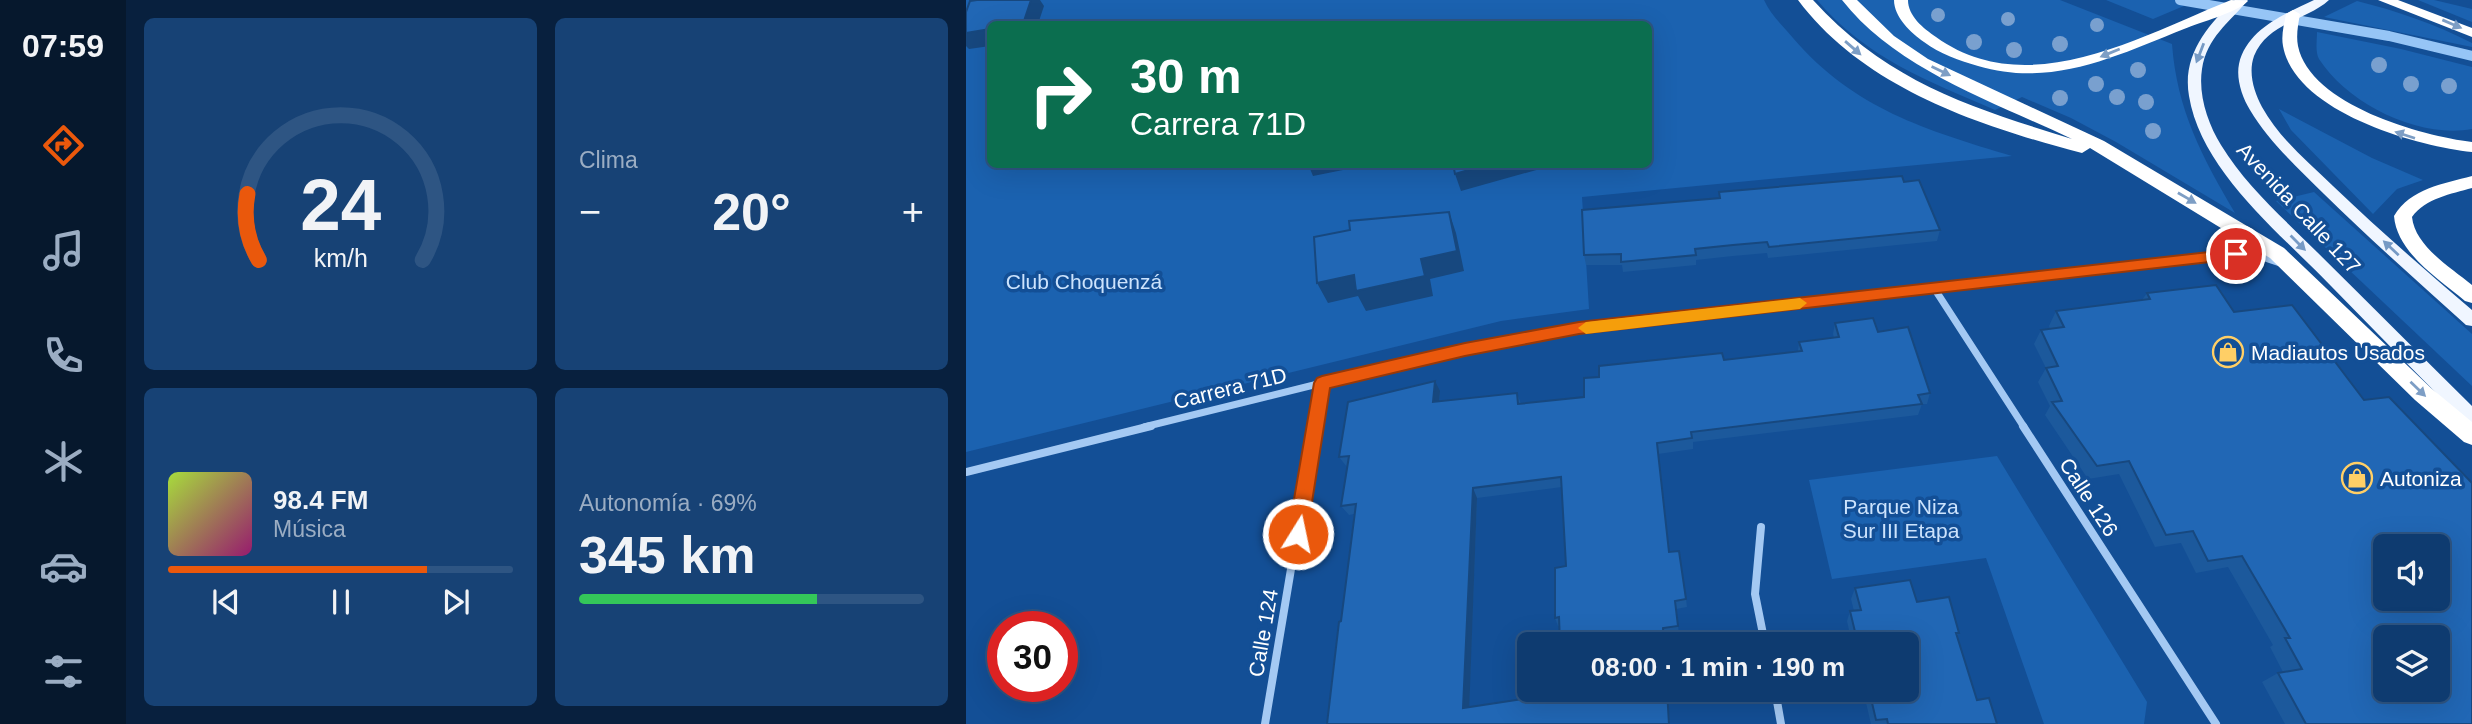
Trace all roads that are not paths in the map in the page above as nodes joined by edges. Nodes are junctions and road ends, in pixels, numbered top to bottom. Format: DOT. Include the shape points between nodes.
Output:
graph roads {
  1 [pos="1805,0"];
  2 [pos="1849,0"];
  3 [pos="1901,0"];
  4 [pos="2242,0"];
  5 [pos="2323,0"];
  6 [pos="2385,0"];
  7 [pos="2293,14"];
  8 [pos="2472,33"];
  9 [pos="2472,148"];
  10 [pos="2129,163"];
  11 [pos="2472,182"];
  12 [pos="2294,269"];
  13 [pos="1934,288"];
  14 [pos="2472,296"];
  15 [pos="2472,320"];
  16 [pos="1322,383"];
  17 [pos="2472,418"];
  18 [pos="2472,435"];
  19 [pos="966,472"];
  20 [pos="1761,527"];
  21 [pos="1763,632"];
  22 [pos="1777,702"];
  23 [pos="1265,724"];
  24 [pos="1782,724"];
  25 [pos="2216,724"];
  1 -- 10 [label="highway, one-way" via="1864,57 1906,85 2005,125"];
  2 -- 10 [label="highway, one-way" via="1889,39 1923,62 2070,130"];
  4 -- 3 [label="highway, one-way" via="2088,62 2029,70 1960,56 1937,45 1916,30"];
  4 -- 17 [label="main road, Avenida Calle 127, one-way" via="2219,19 2197,57 2195,103 2205,133 2224,166 2247,191"];
  5 -- 7 [label="main road, Avenida Calle 127"];
  6 -- 8 [label="highway, one-way"];
  9 -- 7 [label="highway, one-way" via="2403,135 2329,96 2292,52"];
  15 -- 7 [label="main road, Avenida Calle 127, one-way" via="2307,168 2256,109 2248,91 2247,58 2263,33"];
  10 -- 12 [label="highway, one-way" via="2242,230"];
  11 -- 14 [label="highway" via="2417,198 2405,208 2402,222 2420,250"];
  12 -- 13 [label="street, Carrera 71D" via="2256,256 2221,254"];
  12 -- 18 [label="highway, one-way"];
  13 -- 16 [label="street, Carrera 71D" via="1535,335"];
  13 -- 25 [label="street, Calle 126"];
  16 -- 19 [label="street, Carrera 71D"];
  16 -- 23 [label="street, Calle 124"];
  20 -- 21 [label="street" via="1755,594"];
  22 -- 24 [label="street"];
}
